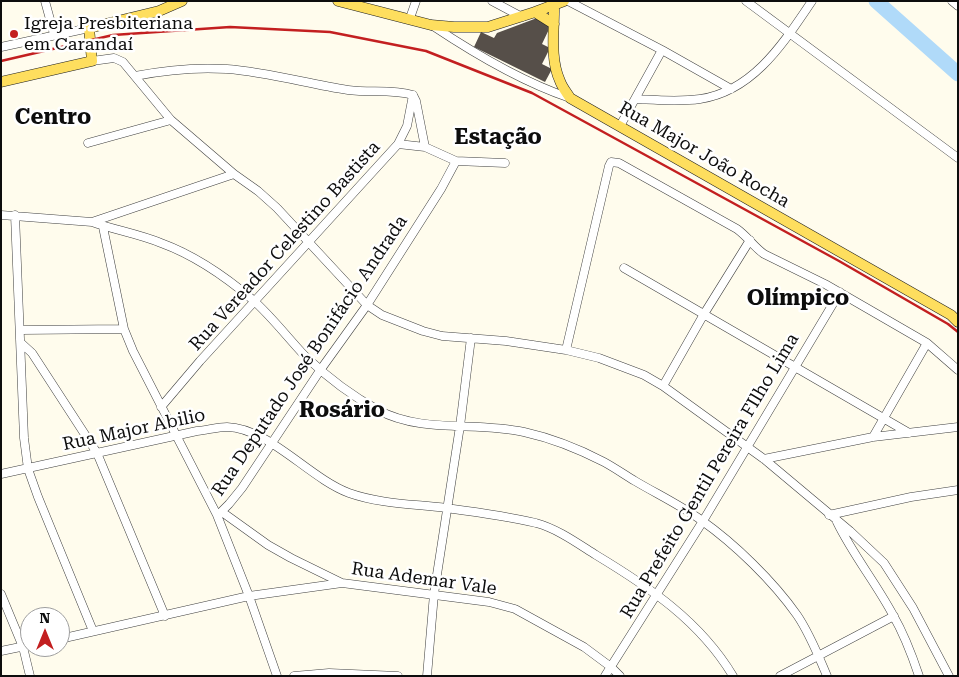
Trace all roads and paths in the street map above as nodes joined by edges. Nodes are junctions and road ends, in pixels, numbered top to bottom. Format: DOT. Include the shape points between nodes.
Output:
graph roads {
  1 [pos="45,1"];
  2 [pos="182,1"];
  3 [pos="338,1"];
  4 [pos="416,1"];
  5 [pos="492,1"];
  6 [pos="746,1"];
  7 [pos="812,1"];
  8 [pos="952,1"];
  9 [pos="558,2"];
  10 [pos="958,6"];
  11 [pos="535,12"];
  12 [pos="522,17"];
  13 [pos="410,18"];
  14 [pos="554,24"];
  15 [pos="431,25"];
  16 [pos="90,28"];
  17 [pos="54,34"];
  18 [pos="790,34"];
  19 [pos="1,47"];
  20 [pos="662,50"];
  21 [pos="92,61"];
  22 [pos="135,76"];
  23 [pos="1,82"];
  24 [pos="731,89"];
  25 [pos="413,95"];
  26 [pos="570,98"];
  27 [pos="635,99"];
  28 [pos="171,120"];
  29 [pos="620,126"];
  30 [pos="88,144"];
  31 [pos="398,144"];
  32 [pos="425,148"];
  33 [pos="958,158"];
  34 [pos="456,162"];
  35 [pos="505,163"];
  36 [pos="234,174"];
  37 [pos="1,215"];
  38 [pos="15,215"];
  39 [pos="92,222"];
  40 [pos="103,227"];
  41 [pos="750,240"];
  42 [pos="309,242"];
  43 [pos="624,268"];
  44 [pos="840,292"];
  45 [pos="254,302"];
  46 [pos="367,305"];
  47 [pos="704,314"];
  48 [pos="955,318"];
  49 [pos="124,329"];
  50 [pos="21,330"];
  51 [pos="471,338"];
  52 [pos="21,343"];
  53 [pos="927,343"];
  54 [pos="566,350"];
  55 [pos="794,367"];
  56 [pos="320,369"];
  57 [pos="958,370"];
  58 [pos="663,386"];
  59 [pos="161,407"];
  60 [pos="884,418"];
  61 [pos="460,426"];
  62 [pos="958,427"];
  63 [pos="909,433"];
  64 [pos="176,435"];
  65 [pos="873,437"];
  66 [pos="272,444"];
  67 [pos="748,447"];
  68 [pos="97,453"];
  69 [pos="764,459"];
  70 [pos="28,469"];
  71 [pos="1,474"];
  72 [pos="958,490"];
  73 [pos="447,508"];
  74 [pos="220,513"];
  75 [pos="829,515"];
  76 [pos="836,520"];
  77 [pos="703,521"];
  78 [pos="342,583"];
  79 [pos="656,593"];
  80 [pos="1,594"];
  81 [pos="434,594"];
  82 [pos="249,596"];
  83 [pos="165,616"];
  84 [pos="894,616"];
  85 [pos="94,631"];
  86 [pos="20,632"];
  87 [pos="70,637"];
  88 [pos="20,647"];
  89 [pos="1,651"];
  90 [pos="819,655"];
  91 [pos="28,657"];
  92 [pos="611,667"];
  93 [pos="30,676"];
  94 [pos="277,676"];
  95 [pos="294,676"];
  96 [pos="398,676"];
  97 [pos="427,676"];
  98 [pos="605,676"];
  99 [pos="620,676"];
  100 [pos="733,676"];
  101 [pos="780,676"];
  102 [pos="827,676"];
  103 [pos="919,676"];
  104 [pos="949,676"];
  1 -- 17 [label="street"];
  2 -- 16 [label="main road" via="159,11"];
  3 -- 13 [label="main road, Rua Major João Rocha"];
  4 -- 13 [label="street"];
  5 -- 12 [label="street"];
  6 -- 18 [label="street"];
  7 -- 18 [label="street"];
  8 -- 10 [label="street"];
  9 -- 11 [label="main road"];
  9 -- 14 [label="main road"];
  9 -- 20 [label="street"];
  11 -- 12 [label="main road, Rua Major João Rocha"];
  11 -- 14 [label="main road"];
  12 -- 15 [label="main road, Rua Major João Rocha" via="488,27"];
  13 -- 15 [label="main road, Rua Major João Rocha"];
  14 -- 26 [label="main road" via="556,67"];
  15 -- 26 [label="street, Rua Major João Rocha" via="497,64"];
  16 -- 17 [label="street"];
  16 -- 21 [label="main road"];
  17 -- 19 [label="street"];
  18 -- 24 [label="street" via="768,62"];
  18 -- 33 [label="street"];
  20 -- 24 [label="street"];
  20 -- 27 [label="street"];
  21 -- 22 [label="street" via="119,60"];
  21 -- 23 [label="main road"];
  22 -- 25 [label="street" via="169,70 227,70 348,90"];
  22 -- 28 [label="street"];
  24 -- 27 [label="street" via="692,100"];
  25 -- 31 [label="street, Rua Vereador Celestino Bastista" via="407,126"];
  25 -- 32 [label="street"];
  26 -- 29 [label="main road, Rua Major João Rocha"];
  27 -- 29 [label="street"];
  28 -- 30 [label="street"];
  28 -- 36 [label="street"];
  29 -- 48 [label="main road, Rua Major João Rocha"];
  31 -- 32 [label="street"];
  31 -- 42 [label="street, Rua Vereador Celestino Bastista"];
  32 -- 34 [label="street"];
  34 -- 35 [label="street"];
  34 -- 46 [label="street, Rua Deputado José Bonifácio Andrada"];
  36 -- 39 [label="street"];
  36 -- 42 [label="street" via="277,208"];
  37 -- 38 [label="street"];
  38 -- 39 [label="street"];
  38 -- 50 [label="street"];
  39 -- 40 [label="street"];
  40 -- 45 [label="street" via="151,239 177,250 217,273"];
  40 -- 49 [label="street"];
  41 -- 44 [label="street" via="764,254"];
  41 -- 47 [label="street"];
  41 -- 54 [label="street" via="676,194 619,163 611,162"];
  42 -- 45 [label="street, Rua Vereador Celestino Bastista"];
  42 -- 46 [label="street"];
  43 -- 47 [label="street"];
  44 -- 53 [label="street"];
  44 -- 55 [label="street, Rua Prefeito Gentil Pereira FIlho Lima"];
  45 -- 56 [label="street"];
  45 -- 59 [label="street, Rua Vereador Celestino Bastista"];
  46 -- 51 [label="street" via="423,331"];
  46 -- 56 [label="street, Rua Deputado José Bonifácio Andrada"];
  47 -- 55 [label="street"];
  47 -- 58 [label="street"];
  49 -- 50 [label="street"];
  49 -- 59 [label="street"];
  50 -- 52 [label="street"];
  51 -- 54 [label="street"];
  51 -- 61 [label="street"];
  52 -- 68 [label="street" via="32,353"];
  52 -- 70 [label="street"];
  53 -- 57 [label="street"];
  53 -- 60 [label="street"];
  54 -- 58 [label="street" via="644,375"];
  55 -- 60 [label="street"];
  55 -- 67 [label="street, Rua Prefeito Gentil Pereira FIlho Lima"];
  56 -- 61 [label="street" via="364,402 395,417 429,425"];
  56 -- 66 [label="street, Rua Deputado José Bonifácio Andrada"];
  58 -- 67 [label="street"];
  59 -- 64 [label="street"];
  60 -- 63 [label="street"];
  60 -- 65 [label="street"];
  61 -- 73 [label="street"];
  61 -- 77 [label="street" via="523,432 570,447 604,462"];
  62 -- 63 [label="street"];
  63 -- 65 [label="street"];
  64 -- 66 [label="street, Rua Major Abilio" via="226,427 252,433"];
  64 -- 68 [label="street, Rua Major Abilio"];
  64 -- 74 [label="street"];
  65 -- 69 [label="street"];
  66 -- 73 [label="street, Rua Major Abilio" via="316,475 348,492 400,504"];
  66 -- 74 [label="street, Rua Deputado José Bonifácio Andrada" via="242,488"];
  67 -- 69 [label="street"];
  67 -- 77 [label="street, Rua Prefeito Gentil Pereira FIlho Lima"];
  68 -- 70 [label="street, Rua Major Abilio"];
  68 -- 83 [label="street"];
  69 -- 75 [label="street"];
  70 -- 71 [label="street, Rua Major Abilio"];
  70 -- 85 [label="street"];
  72 -- 75 [label="street"];
  73 -- 79 [label="street, Rua Major Abilio" via="535,523 554,530"];
  73 -- 81 [label="street"];
  74 -- 78 [label="street, Rua Ademar Vale" via="268,545"];
  74 -- 82 [label="street"];
  75 -- 76 [label="street"];
  76 -- 84 [label="street"];
  76 -- 104 [label="street" via="850,530 890,572"];
  77 -- 79 [label="street, Rua Prefeito Gentil Pereira FIlho Lima"];
  77 -- 90 [label="street" via="747,559 796,614"];
  78 -- 81 [label="street, Rua Ademar Vale"];
  78 -- 82 [label="street"];
  79 -- 92 [label="street, Rua Prefeito Gentil Pereira FIlho Lima"];
  79 -- 100 [label="street, Rua Major Abilio" via="692,623"];
  80 -- 86 [label="street"];
  81 -- 92 [label="street, Rua Ademar Vale" via="515,609 584,647"];
  81 -- 97 [label="street"];
  82 -- 83 [label="street"];
  82 -- 94 [label="street"];
  83 -- 85 [label="street"];
  84 -- 90 [label="street"];
  84 -- 103 [label="street"];
  85 -- 87 [label="street"];
  88 -- 89 [label="street"];
  90 -- 101 [label="street"];
  90 -- 102 [label="street"];
  91 -- 93 [label="street"];
  92 -- 98 [label="street, Rua Prefeito Gentil Pereira FIlho Lima"];
  92 -- 99 [label="street, Rua Ademar Vale"];
  95 -- 96 [label="street" via="355,673"];
}
